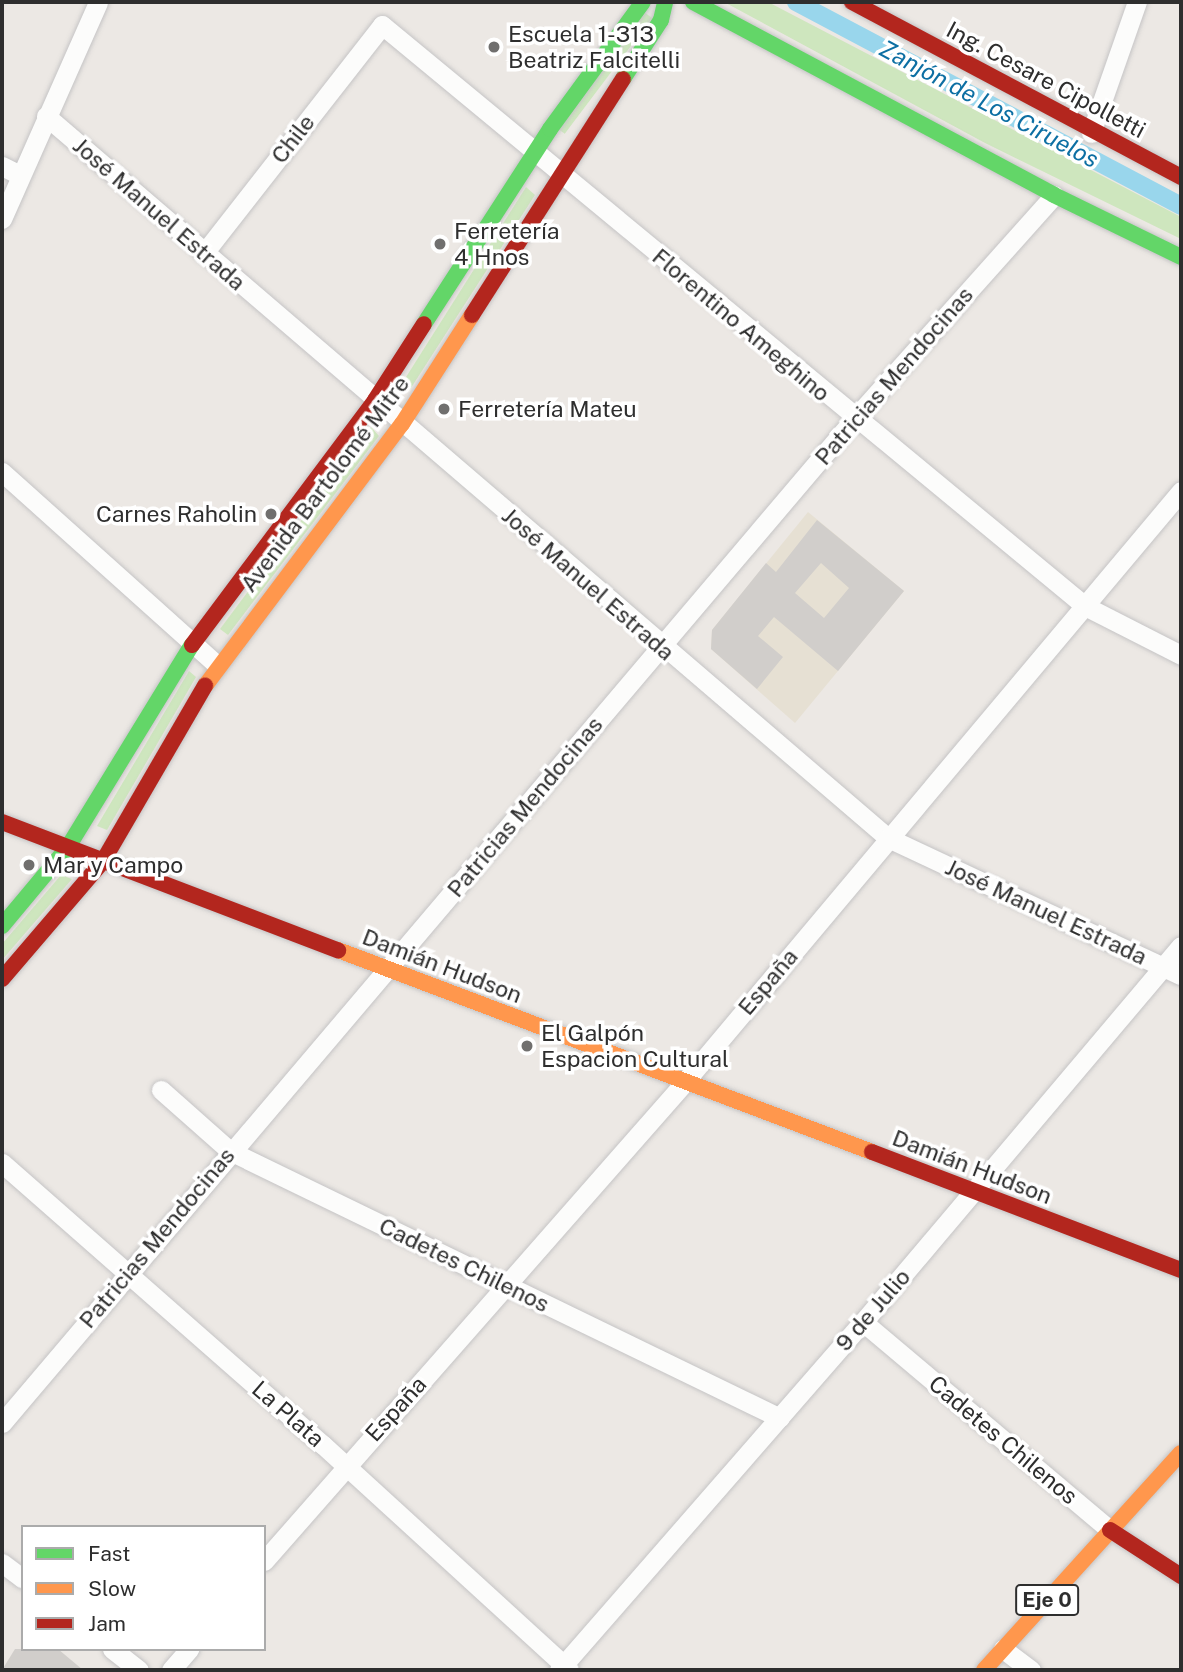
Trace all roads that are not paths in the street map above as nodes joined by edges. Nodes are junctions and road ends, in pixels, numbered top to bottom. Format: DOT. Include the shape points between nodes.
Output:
graph roads {
  1 [pos="98,2"];
  2 [pos="643,2"];
  3 [pos="665,2"];
  4 [pos="693,2"];
  5 [pos="852,2"];
  6 [pos="1137,2"];
  7 [pos="382,25"];
  8 [pos="46,116"];
  9 [pos="1091,132"];
  10 [pos="535,152"];
  11 [pos="2,166"];
  12 [pos="561,174"];
  13 [pos="20,175"];
  14 [pos="1181,177"];
  15 [pos="1055,195"];
  16 [pos="2,219"];
  17 [pos="204,253"];
  18 [pos="1181,257"];
  19 [pos="375,400"];
  20 [pos="854,419"];
  21 [pos="402,424"];
  22 [pos="2,472"];
  23 [pos="1181,491"];
  24 [pos="1084,606"];
  25 [pos="193,643"];
  26 [pos="661,646"];
  27 [pos="1181,655"];
  28 [pos="217,665"];
  29 [pos="2,822"];
  30 [pos="888,838"];
  31 [pos="68,847"];
  32 [pos="103,861"];
  33 [pos="2,926"];
  34 [pos="1181,946"];
  35 [pos="388,969"];
  36 [pos="1172,971"];
  37 [pos="2,979"];
  38 [pos="683,1084"];
  39 [pos="161,1090"];
  40 [pos="230,1151"];
  41 [pos="2,1163"];
  42 [pos="974,1193"];
  43 [pos="1181,1270"];
  44 [pos="127,1274"];
  45 [pos="507,1286"];
  46 [pos="863,1322"];
  47 [pos="780,1418"];
  48 [pos="2,1423"];
  49 [pos="1181,1453"];
  50 [pos="346,1465"];
  51 [pos="1111,1530"];
  52 [pos="266,1559"];
  53 [pos="2,1563"];
  54 [pos="1181,1576"];
  55 [pos="21,1577"];
  56 [pos="1003,1649"];
  57 [pos="115,1651"];
  58 [pos="187,1651"];
  59 [pos="564,1669"];
  60 [pos="139,1670"];
  61 [pos="171,1670"];
  62 [pos="984,1670"];
  63 [pos="1031,1670"];
  1 -- 8 [label="street"];
  2 -- 10 [label="street, Avenida Bartolomé Mitre"];
  3 -- 12 [label="street, Avenida Bartolomé Mitre" via="661,20"];
  4 -- 15 [label="street"];
  5 -- 9 [label="street, Ing. Cesare Cipolletti"];
  6 -- 9 [label="street"];
  7 -- 10 [label="street, Florentino Ameghino"];
  7 -- 17 [label="street, Chile"];
  8 -- 13 [label="street"];
  8 -- 17 [label="street, José Manuel Estrada"];
  9 -- 14 [label="street, Ing. Cesare Cipolletti"];
  10 -- 12 [label="street, Florentino Ameghino"];
  10 -- 19 [label="street, Avenida Bartolomé Mitre"];
  11 -- 13 [label="street"];
  12 -- 20 [label="street, Florentino Ameghino"];
  12 -- 21 [label="street, Avenida Bartolomé Mitre"];
  13 -- 16 [label="street"];
  15 -- 18 [label="street"];
  15 -- 20 [label="street, Patricias Mendocinas"];
  17 -- 19 [label="street, José Manuel Estrada"];
  19 -- 21 [label="street, José Manuel Estrada"];
  19 -- 25 [label="street, Avenida Bartolomé Mitre"];
  20 -- 24 [label="street, Florentino Ameghino"];
  20 -- 26 [label="street, Patricias Mendocinas"];
  21 -- 26 [label="street, José Manuel Estrada"];
  21 -- 28 [label="street, Avenida Bartolomé Mitre"];
  22 -- 25 [label="street"];
  23 -- 24 [label="street, España"];
  24 -- 27 [label="street, Florentino Ameghino"];
  24 -- 30 [label="street, España"];
  25 -- 28 [label="street"];
  25 -- 31 [label="street, Avenida Bartolomé Mitre"];
  26 -- 30 [label="street, José Manuel Estrada"];
  26 -- 35 [label="street, Patricias Mendocinas"];
  28 -- 32 [label="street, Avenida Bartolomé Mitre"];
  29 -- 31 [label="street, Damián Hudson"];
  30 -- 36 [label="street, José Manuel Estrada"];
  30 -- 38 [label="street, España"];
  31 -- 32 [label="street, Damián Hudson"];
  31 -- 33 [label="street, Avenida Bartolomé Mitre"];
  32 -- 35 [label="street, Damián Hudson"];
  32 -- 37 [label="street, Avenida Bartolomé Mitre"];
  34 -- 36 [label="street, 9 de Julio"];
  35 -- 38 [label="street, Damián Hudson"];
  35 -- 40 [label="street, Patricias Mendocinas"];
  36 -- 42 [label="street, 9 de Julio"];
  38 -- 42 [label="street, Damián Hudson"];
  38 -- 45 [label="street, España"];
  39 -- 40 [label="street, Cadetes Chilenos"];
  40 -- 44 [label="street, Patricias Mendocinas"];
  40 -- 45 [label="street, Cadetes Chilenos"];
  41 -- 44 [label="street, La Plata"];
  42 -- 43 [label="street, Damián Hudson"];
  42 -- 46 [label="street, 9 de Julio"];
  44 -- 48 [label="street, Patricias Mendocinas"];
  44 -- 50 [label="street, La Plata"];
  45 -- 47 [label="street, Cadetes Chilenos"];
  45 -- 50 [label="street, España"];
  46 -- 47 [label="street, 9 de Julio"];
  46 -- 51 [label="street, Cadetes Chilenos"];
  47 -- 59 [label="street, 9 de Julio"];
  49 -- 51 [label="street, Eje 0"];
  50 -- 52 [label="street, España"];
  50 -- 59 [label="street, La Plata"];
  51 -- 54 [label="street"];
  51 -- 56 [label="street, Eje 0"];
  53 -- 55 [label="street"];
  56 -- 62 [label="street, Eje 0"];
  56 -- 63 [label="street"];
  57 -- 60 [label="street"];
  58 -- 61 [label="street"];
}
